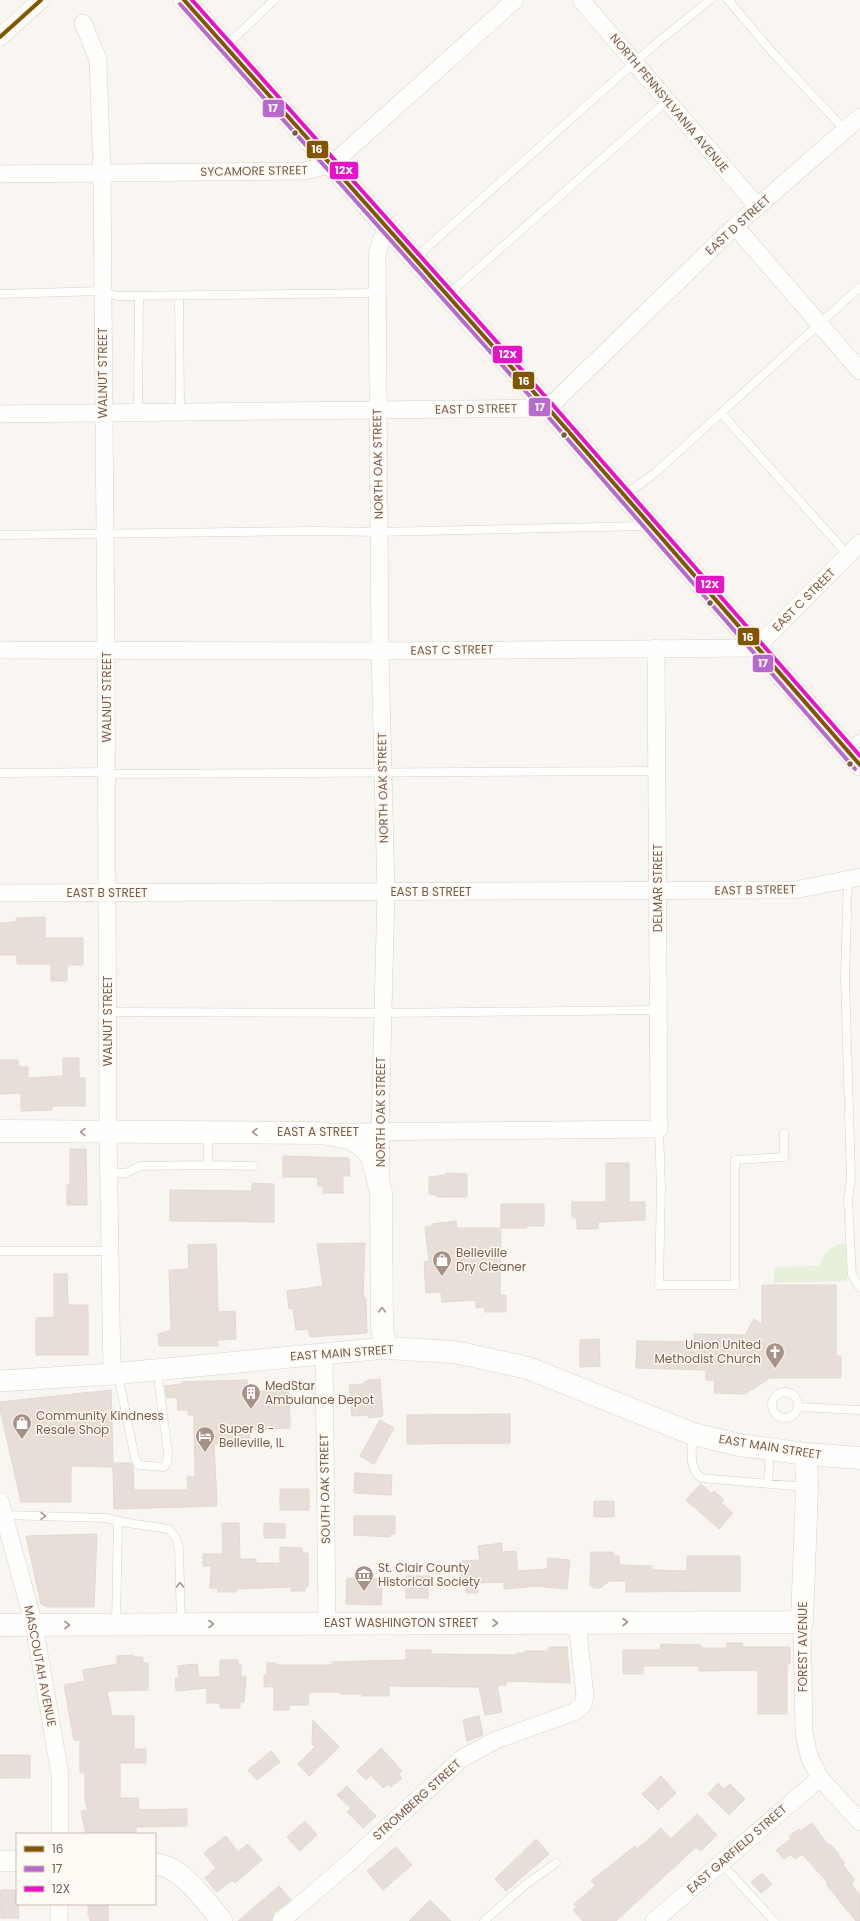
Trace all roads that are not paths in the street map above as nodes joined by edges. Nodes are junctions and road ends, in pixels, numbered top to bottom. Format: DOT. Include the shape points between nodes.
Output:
graph roads {
  1 [pos="41,0"];
  2 [pos="184,0"];
  3 [pos="274,0"];
  4 [pos="515,0"];
  5 [pos="581,0"];
  6 [pos="710,0"];
  7 [pos="728,0"];
  8 [pos="83,23"];
  9 [pos="0,37"];
  10 [pos="225,47"];
  11 [pos="635,63"];
  12 [pos="667,101"];
  13 [pos="854,126"];
  14 [pos="331,165"];
  15 [pos="0,174"];
  16 [pos="102,174"];
  17 [pos="758,207"];
  18 [pos="735,226"];
  19 [pos="388,229"];
  20 [pos="414,259"];
  21 [pos="860,287"];
  22 [pos="102,291"];
  23 [pos="377,293"];
  24 [pos="0,294"];
  25 [pos="139,296"];
  26 [pos="179,296"];
  27 [pos="447,296"];
  28 [pos="819,324"];
  29 [pos="860,371"];
  30 [pos="548,408"];
  31 [pos="377,410"];
  32 [pos="180,412"];
  33 [pos="103,413"];
  34 [pos="138,413"];
  35 [pos="721,413"];
  36 [pos="0,414"];
  37 [pos="624,496"];
  38 [pos="650,526"];
  39 [pos="378,532"];
  40 [pos="105,534"];
  41 [pos="0,535"];
  42 [pos="854,549"];
  43 [pos="656,648"];
  44 [pos="756,648"];
  45 [pos="0,650"];
  46 [pos="106,650"];
  47 [pos="380,650"];
  48 [pos="853,743"];
  49 [pos="860,765"];
  50 [pos="657,770"];
  51 [pos="383,772"];
  52 [pos="0,773"];
  53 [pos="107,773"];
  54 [pos="854,878"];
  55 [pos="386,892"];
  56 [pos="658,892"];
  57 [pos="0,893"];
  58 [pos="108,893"];
  59 [pos="658,1010"];
  60 [pos="108,1012"];
  61 [pos="383,1012"];
  62 [pos="659,1128"];
  63 [pos="0,1131"];
  64 [pos="108,1132"];
  65 [pos="208,1132"];
  66 [pos="380,1132"];
  67 [pos="322,1133"];
  68 [pos="784,1133"];
  69 [pos="208,1165"];
  70 [pos="253,1166"];
  71 [pos="109,1173"];
  72 [pos="381,1193"];
  73 [pos="110,1250"];
  74 [pos="0,1251"];
  75 [pos="860,1288"];
  76 [pos="386,1348"];
  77 [pos="324,1353"];
  78 [pos="157,1370"];
  79 [pos="115,1374"];
  80 [pos="0,1381"];
  81 [pos="798,1407"];
  82 [pos="860,1410"];
  83 [pos="693,1434"];
  84 [pos="771,1449"];
  85 [pos="806,1454"];
  86 [pos="860,1458"];
  87 [pos="768,1484"];
  88 [pos="807,1487"];
  89 [pos="1,1506"];
  90 [pos="118,1521"];
  91 [pos="802,1622"];
  92 [pos="577,1623"];
  93 [pos="116,1624"];
  94 [pos="181,1624"];
  95 [pos="327,1624"];
  96 [pos="0,1625"];
  97 [pos="34,1625"];
  98 [pos="820,1778"];
  99 [pos="860,1822"];
  100 [pos="60,1833"];
  101 [pos="0,1861"];
  102 [pos="16,1861"];
  103 [pos="556,1863"];
  104 [pos="721,1863"];
  105 [pos="156,1864"];
  106 [pos="59,1905"];
  107 [pos="59,1921"];
  108 [pos="222,1921"];
  109 [pos="281,1921"];
  110 [pos="484,1921"];
  111 [pos="654,1921"];
  112 [pos="774,1921"];
  1 -- 9 [label="street"];
  2 -- 10 [label="street"];
  3 -- 10 [label="lane"];
  4 -- 14 [label="street, SYCAMORE STREET"];
  5 -- 11 [label="street, NORTH PENNSYLVANIA AVENUE"];
  6 -- 11 [label="lane"];
  7 -- 13 [label="lane" via="773,53"];
  8 -- 16 [label="street, WALNUT STREET" via="98,59"];
  10 -- 14 [label="street"];
  11 -- 12 [label="street, NORTH PENNSYLVANIA AVENUE"];
  11 -- 20 [label="lane"];
  12 -- 17 [label="street, NORTH PENNSYLVANIA AVENUE"];
  12 -- 27 [label="lane"];
  13 -- 17 [label="street, EAST D STREET"];
  14 -- 16 [label="street, SYCAMORE STREET" via="304,172"];
  14 -- 19 [label="street"];
  15 -- 16 [label="street, SYCAMORE STREET"];
  16 -- 22 [label="street, WALNUT STREET"];
  17 -- 18 [label="street, EAST D STREET"];
  18 -- 28 [label="street"];
  18 -- 30 [label="street, EAST D STREET"];
  19 -- 20 [label="street"];
  19 -- 23 [label="street, NORTH OAK STREET" via="381,240 377,256"];
  20 -- 27 [label="street"];
  21 -- 28 [label="lane"];
  22 -- 24 [label="lane"];
  22 -- 25 [label="lane" via="117,296"];
  22 -- 33 [label="street, WALNUT STREET"];
  23 -- 26 [label="lane"];
  23 -- 31 [label="street, NORTH OAK STREET"];
  25 -- 26 [label="lane"];
  25 -- 34 [label="lane"];
  26 -- 32 [label="lane"];
  27 -- 30 [label="street"];
  28 -- 29 [label="street"];
  28 -- 35 [label="lane"];
  30 -- 31 [label="street, EAST D STREET"];
  30 -- 37 [label="street"];
  31 -- 32 [label="street, EAST D STREET"];
  31 -- 39 [label="street, NORTH OAK STREET"];
  32 -- 34 [label="street, EAST D STREET"];
  33 -- 34 [label="street, EAST D STREET"];
  33 -- 36 [label="street, EAST D STREET"];
  33 -- 40 [label="street, WALNUT STREET"];
  35 -- 37 [label="lane"];
  35 -- 42 [label="lane"];
  37 -- 38 [label="street"];
  38 -- 39 [label="lane"];
  38 -- 44 [label="street"];
  39 -- 40 [label="lane" via="316,530"];
  39 -- 47 [label="street, NORTH OAK STREET"];
  40 -- 41 [label="lane"];
  40 -- 46 [label="street, WALNUT STREET"];
  42 -- 44 [label="street, EAST C STREET"];
  43 -- 44 [label="street, EAST C STREET"];
  43 -- 47 [label="street, EAST C STREET"];
  43 -- 50 [label="street, DELMAR STREET"];
  44 -- 48 [label="street"];
  45 -- 46 [label="street, EAST C STREET"];
  46 -- 47 [label="street, EAST C STREET"];
  46 -- 53 [label="street, WALNUT STREET"];
  47 -- 51 [label="street, NORTH OAK STREET"];
  48 -- 49 [label="street"];
  50 -- 51 [label="lane"];
  50 -- 56 [label="street, DELMAR STREET"];
  51 -- 53 [label="lane"];
  51 -- 55 [label="street, NORTH OAK STREET"];
  52 -- 53 [label="lane"];
  53 -- 58 [label="street, WALNUT STREET"];
  54 -- 56 [label="street, EAST B STREET" via="795,890"];
  54 -- 75 [label="lane" via="845,977 851,1179 848,1200 852,1275"];
  55 -- 56 [label="street, EAST B STREET"];
  55 -- 58 [label="street, EAST B STREET"];
  55 -- 61 [label="street, NORTH OAK STREET"];
  56 -- 59 [label="street, DELMAR STREET"];
  57 -- 58 [label="street, EAST B STREET"];
  58 -- 60 [label="street, WALNUT STREET"];
  59 -- 61 [label="lane"];
  59 -- 62 [label="street, DELMAR STREET"];
  60 -- 61 [label="lane"];
  60 -- 64 [label="street, WALNUT STREET"];
  61 -- 66 [label="street, NORTH OAK STREET"];
  62 -- 66 [label="street, EAST A STREET"];
  62 -- 68 [label="lane" via="661,1187 658,1285 735,1285 735,1160 784,1157"];
  64 -- 63 [label="main road, EAST A STREET, one-way"];
  64 -- 65 [label="main road, EAST A STREET"];
  64 -- 71 [label="street, WALNUT STREET"];
  67 -- 65 [label="main road, EAST A STREET, one-way"];
  65 -- 69 [label="lane"];
  66 -- 67 [label="street, EAST A STREET"];
  66 -- 72 [label="street, NORTH OAK STREET"];
  67 -- 72 [label="main road" via="349,1138 365,1148 372,1157"];
  69 -- 70 [label="lane"];
  69 -- 71 [label="lane" via="140,1166 126,1173"];
  71 -- 73 [label="street, WALNUT STREET"];
  76 -- 72 [label="main road, NORTH OAK STREET, one-way" via="382,1327"];
  73 -- 74 [label="lane"];
  73 -- 79 [label="street, WALNUT STREET"];
  76 -- 77 [label="street, EAST MAIN STREET"];
  76 -- 83 [label="main road, EAST MAIN STREET" via="455,1352 528,1368"];
  77 -- 78 [label="street, EAST MAIN STREET"];
  77 -- 95 [label="street, SOUTH OAK STREET"];
  78 -- 79 [label="street, EAST MAIN STREET"];
  78 -- 79 [label="lane" via="168,1453 164,1467 139,1465 135,1458"];
  79 -- 80 [label="street, EAST MAIN STREET"];
  81 -- 82 [label="lane"];
  83 -- 84 [label="main road, EAST MAIN STREET"];
  83 -- 87 [label="lane" via="691,1461 696,1474 701,1478"];
  84 -- 85 [label="main road, EAST MAIN STREET"];
  84 -- 87 [label="lane"];
  85 -- 86 [label="main road, EAST MAIN STREET"];
  85 -- 88 [label="main road, FOREST AVENUE"];
  87 -- 88 [label="lane"];
  88 -- 91 [label="main road, FOREST AVENUE"];
  89 -- 90 [label="lane, one-way"];
  89 -- 97 [label="street, MASCOUTAH AVENUE"];
  90 -- 93 [label="lane"];
  94 -- 90 [label="lane, one-way" via="179,1548 176,1538 169,1529"];
  92 -- 91 [label="main road, EAST WASHINGTON STREET, one-way"];
  91 -- 98 [label="street, FOREST AVENUE" via="804,1733 809,1756"];
  95 -- 92 [label="main road, EAST WASHINGTON STREET, one-way"];
  92 -- 109 [label="street, STROMBERG STREET" via="585,1695 583,1705 574,1712 496,1740 461,1759 350,1862"];
  93 -- 94 [label="main road, EAST WASHINGTON STREET"];
  97 -- 93 [label="main road, EAST WASHINGTON STREET, one-way"];
  94 -- 95 [label="main road, EAST WASHINGTON STREET, one-way"];
  96 -- 97 [label="main road, EAST WASHINGTON STREET"];
  97 -- 100 [label="street, MASCOUTAH AVENUE" via="60,1774"];
  98 -- 99 [label="street, FOREST AVENUE"];
  98 -- 104 [label="street, EAST GARFIELD STREET"];
  101 -- 102 [label="street"];
  103 -- 110 [label="lane" via="525,1885"];
  104 -- 111 [label="street, EAST GARFIELD STREET"];
  104 -- 112 [label="lane"];
  105 -- 108 [label="street" via="164,1864 191,1883"];
  106 -- 107 [label="street"];
}
